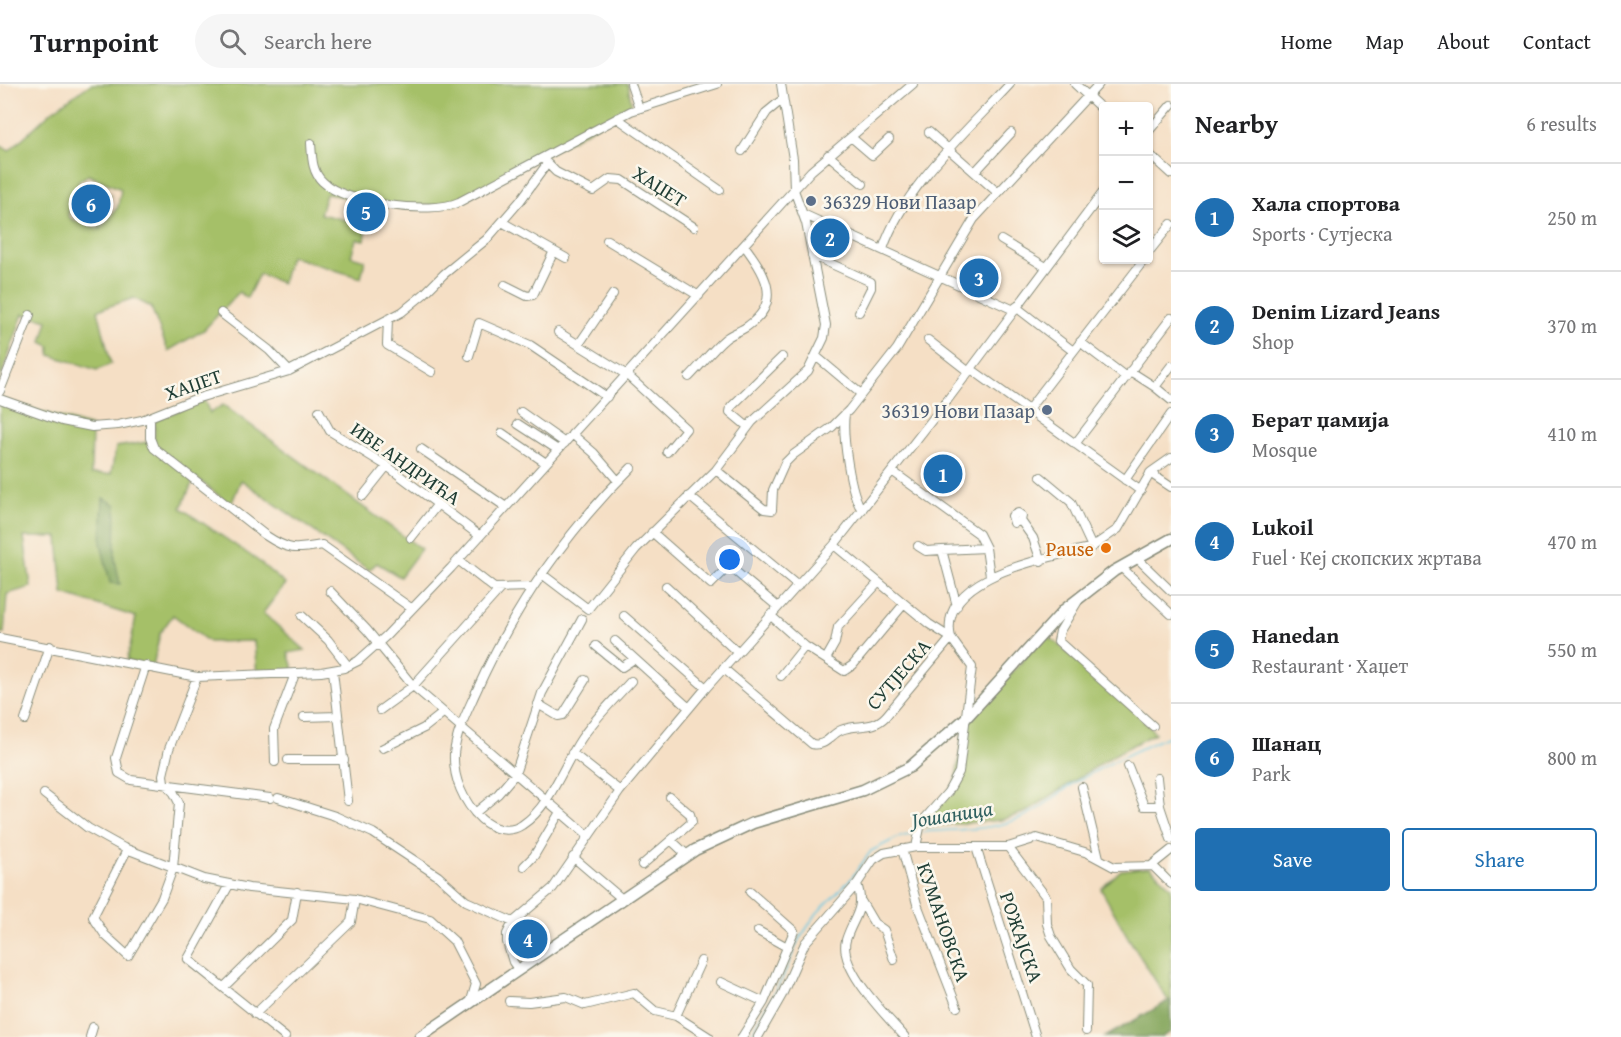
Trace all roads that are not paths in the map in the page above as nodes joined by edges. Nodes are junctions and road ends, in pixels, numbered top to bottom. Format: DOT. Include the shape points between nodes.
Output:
graph roads {
  1 [pos="631,84"];
  2 [pos="717,84"];
  3 [pos="781,84"];
  4 [pos="913,84"];
  5 [pos="1010,84"];
  6 [pos="1075,84"];
  7 [pos="1099,84"];
  8 [pos="1087,96"];
  9 [pos="783,99"];
  10 [pos="1171,105"];
  11 [pos="1099,107"];
  12 [pos="639,108"];
  13 [pos="617,118"];
  14 [pos="1153,127"];
  15 [pos="929,132"];
  16 [pos="1011,133"];
  17 [pos="851,137"];
  18 [pos="889,139"];
  19 [pos="311,143"];
  20 [pos="950,150"];
  21 [pos="742,151"];
  22 [pos="828,155"];
  23 [pos="1152,156"];
  24 [pos="545,161"];
  25 [pos="975,172"];
  26 [pos="1171,174"];
  27 [pos="863,183"];
  28 [pos="720,190"];
  29 [pos="794,190"];
  30 [pos="997,192"];
  31 [pos="1099,198"];
  32 [pos="803,214"];
  33 [pos="502,222"];
  34 [pos="1171,224"];
  35 [pos="694,227"];
  36 [pos="607,240"];
  37 [pos="1000,240"];
  38 [pos="744,245"];
  39 [pos="1153,248"];
  40 [pos="883,249"];
  41 [pos="554,251"];
  42 [pos="812,255"];
  43 [pos="566,258"];
  44 [pos="1141,264"];
  45 [pos="1046,267"];
  46 [pos="942,277"];
  47 [pos="505,285"];
  48 [pos="612,294"];
  49 [pos="699,296"];
  50 [pos="1015,309"];
  51 [pos="859,312"];
  52 [pos="221,313"];
  53 [pos="30,315"];
  54 [pos="1171,318"];
  55 [pos="388,319"];
  56 [pos="558,332"];
  57 [pos="927,340"];
  58 [pos="1080,342"];
  59 [pos="579,344"];
  60 [pos="1073,351"];
  61 [pos="469,356"];
  62 [pos="782,357"];
  63 [pos="817,357"];
  64 [pos="1171,366"];
  65 [pos="970,370"];
  66 [pos="289,371"];
  67 [pos="432,372"];
  68 [pos="1128,374"];
  69 [pos="627,375"];
  70 [pos="689,377"];
  71 [pos="1155,387"];
  72 [pos="0,391"];
  73 [pos="861,394"];
  74 [pos="607,397"];
  75 [pos="0,399"];
  76 [pos="1171,400"];
  77 [pos="1028,410"];
  78 [pos="320,411"];
  79 [pos="521,412"];
  80 [pos="845,414"];
  81 [pos="1171,414"];
  82 [pos="150,417"];
  83 [pos="518,424"];
  84 [pos="747,427"];
  85 [pos="502,433"];
  86 [pos="572,435"];
  87 [pos="565,443"];
  88 [pos="1075,444"];
  89 [pos="421,449"];
  90 [pos="558,450"];
  91 [pos="667,452"];
  92 [pos="1171,458"];
  93 [pos="546,463"];
  94 [pos="387,466"];
  95 [pos="631,468"];
  96 [pos="716,470"];
  97 [pos="892,471"];
  98 [pos="1150,473"];
  99 [pos="1041,477"];
  100 [pos="1125,480"];
  101 [pos="618,482"];
  102 [pos="1171,487"];
  103 [pos="1141,491"];
  104 [pos="363,496"];
  105 [pos="689,496"];
  106 [pos="438,504"];
  107 [pos="506,507"];
  108 [pos="862,510"];
  109 [pos="1021,521"];
  110 [pos="652,532"];
  111 [pos="480,536"];
  112 [pos="411,537"];
  113 [pos="1171,539"];
  114 [pos="834,545"];
  115 [pos="918,546"];
  116 [pos="1092,547"];
  117 [pos="986,548"];
  118 [pos="942,550"];
  119 [pos="1136,557"];
  120 [pos="458,560"];
  121 [pos="1041,561"];
  122 [pos="1121,567"];
  123 [pos="542,574"];
  124 [pos="990,576"];
  125 [pos="878,583"];
  126 [pos="666,586"];
  127 [pos="798,586"];
  128 [pos="531,587"];
  129 [pos="500,589"];
  130 [pos="330,591"];
  131 [pos="1171,591"];
  132 [pos="1082,595"];
  133 [pos="904,604"];
  134 [pos="957,606"];
  135 [pos="778,607"];
  136 [pos="411,608"];
  137 [pos="1171,614"];
  138 [pos="302,615"];
  139 [pos="770,615"];
  140 [pos="624,616"];
  141 [pos="582,619"];
  142 [pos="0,638"];
  143 [pos="951,638"];
  144 [pos="615,641"];
  145 [pos="378,644"];
  146 [pos="50,646"];
  147 [pos="596,646"];
  148 [pos="805,646"];
  149 [pos="737,652"];
  150 [pos="822,657"];
  151 [pos="634,659"];
  152 [pos="146,665"];
  153 [pos="348,666"];
  154 [pos="723,668"];
  155 [pos="333,671"];
  156 [pos="295,674"];
  157 [pos="781,676"];
  158 [pos="197,677"];
  159 [pos="585,680"];
  160 [pos="631,681"];
  161 [pos="413,687"];
  162 [pos="706,688"];
  163 [pos="538,704"];
  164 [pos="689,708"];
  165 [pos="380,710"];
  166 [pos="443,713"];
  167 [pos="339,716"];
  168 [pos="304,717"];
  169 [pos="966,718"];
  170 [pos="25,720"];
  171 [pos="1153,726"];
  172 [pos="460,730"];
  173 [pos="383,748"];
  174 [pos="572,753"];
  175 [pos="288,760"];
  176 [pos="344,760"];
  177 [pos="275,762"];
  178 [pos="1128,766"];
  179 [pos="515,774"];
  180 [pos="1157,778"];
  181 [pos="166,785"];
  182 [pos="1083,787"];
  183 [pos="620,791"];
  184 [pos="44,794"];
  185 [pos="670,797"];
  186 [pos="544,800"];
  187 [pos="348,801"];
  188 [pos="1160,806"];
  189 [pos="560,812"];
  190 [pos="476,813"];
  191 [pos="587,835"];
  192 [pos="1171,839"];
  193 [pos="672,841"];
  194 [pos="917,844"];
  195 [pos="976,847"];
  196 [pos="1008,847"];
  197 [pos="902,849"];
  198 [pos="127,850"];
  199 [pos="1171,850"];
  200 [pos="687,855"];
  201 [pos="573,857"];
  202 [pos="1099,858"];
  203 [pos="642,865"];
  204 [pos="524,866"];
  205 [pos="1151,866"];
  206 [pos="173,868"];
  207 [pos="856,884"];
  208 [pos="1171,884"];
  209 [pos="229,885"];
  210 [pos="297,892"];
  211 [pos="750,892"];
  212 [pos="621,898"];
  213 [pos="355,899"];
  214 [pos="861,901"];
  215 [pos="513,922"];
  216 [pos="758,931"];
  217 [pos="787,947"];
  218 [pos="894,960"];
  219 [pos="701,962"];
  220 [pos="518,969"];
  221 [pos="721,982"];
  222 [pos="224,987"];
  223 [pos="509,1001"];
  224 [pos="764,1002"];
  225 [pos="470,1004"];
  226 [pos="957,1007"];
  227 [pos="255,1014"];
  228 [pos="676,1016"];
  229 [pos="93,1027"];
  230 [pos="1086,1031"];
  231 [pos="90,1037"];
  232 [pos="285,1037"];
  233 [pos="420,1037"];
  234 [pos="709,1037"];
  235 [pos="742,1037"];
  236 [pos="758,1037"];
  237 [pos="905,1037"];
  238 [pos="1036,1037"];
  1 -- 12 [label="street"];
  2 -- 12 [label="street, ХАЏЕТ"];
  3 -- 9 [label="street"];
  4 -- 17 [label="street"];
  5 -- 20 [label="street"];
  6 -- 8 [label="street"];
  7 -- 8 [label="street"];
  8 -- 11 [label="street"];
  8 -- 30 [label="street"];
  9 -- 21 [label="street" via="767,112"];
  9 -- 29 [label="street"];
  10 -- 14 [label="street"];
  12 -- 13 [label="street, ХАЏЕТ"];
  13 -- 24 [label="street, ХАЏЕТ"];
  13 -- 28 [label="street, ХАЏЕТ"];
  15 -- 20 [label="street"];
  16 -- 25 [label="street"];
  17 -- 18 [label="street" via="872,155"];
  17 -- 22 [label="street"];
  19 -- 24 [label="street, ХАЏЕТ" via="316,173 333,190 428,209 454,205"];
  20 -- 25 [label="street"];
  20 -- 40 [label="street" via="905,204"];
  22 -- 27 [label="street"];
  22 -- 29 [label="street"];
  23 -- 26 [label="street"];
  24 -- 33 [label="street, ХАЏЕТ"];
  24 -- 35 [label="street, ХАЏЕТ" via="556,172 593,191 610,179 622,180"];
  25 -- 30 [label="street"];
  29 -- 32 [label="street"];
  29 -- 38 [label="street"];
  30 -- 46 [label="street" via="968,228"];
  31 -- 45 [label="street"];
  32 -- 40 [label="street"];
  32 -- 42 [label="street"];
  33 -- 41 [label="street"];
  33 -- 55 [label="street, ХАЏЕТ" via="424,294"];
  34 -- 39 [label="street"];
  36 -- 49 [label="street"];
  37 -- 45 [label="street"];
  38 -- 49 [label="street"];
  38 -- 70 [label="street" via="763,271 769,291 765,306 759,316 725,339"];
  40 -- 46 [label="street"];
  41 -- 43 [label="street"];
  41 -- 47 [label="street" via="533,295"];
  42 -- 51 [label="street" via="871,282"];
  42 -- 63 [label="street" via="826,329"];
  44 -- 58 [label="street"];
  45 -- 50 [label="street"];
  46 -- 50 [label="street"];
  46 -- 73 [label="street" via="897,349"];
  48 -- 59 [label="street"];
  49 -- 69 [label="street"];
  50 -- 60 [label="street"];
  50 -- 65 [label="street"];
  52 -- 66 [label="street"];
  53 -- 72 [label="street"];
  54 -- 68 [label="street"];
  55 -- 66 [label="street, ХАЏЕТ"];
  55 -- 67 [label="street" via="387,345"];
  56 -- 59 [label="street"];
  57 -- 65 [label="street"];
  58 -- 60 [label="street"];
  58 -- 68 [label="street"];
  59 -- 69 [label="street"];
  60 -- 77 [label="street"];
  61 -- 74 [label="street" via="479,322 530,345"];
  62 -- 84 [label="street" via="731,407 730,412"];
  63 -- 73 [label="street"];
  63 -- 84 [label="street" via="806,374"];
  64 -- 71 [label="street"];
  65 -- 77 [label="street"];
  65 -- 97 [label="street"];
  66 -- 82 [label="street, ХАЏЕТ" via="214,392"];
  68 -- 71 [label="street"];
  68 -- 88 [label="street"];
  69 -- 74 [label="street"];
  69 -- 91 [label="street" via="686,429"];
  71 -- 76 [label="street"];
  73 -- 80 [label="street"];
  74 -- 86 [label="street"];
  75 -- 82 [label="street, ХАЏЕТ" via="62,421 93,427"];
  77 -- 88 [label="street"];
  78 -- 94 [label="street, ИВЕ АНДРИЋА" via="330,431"];
  79 -- 87 [label="street"];
  80 -- 96 [label="street" via="785,463 773,490 771,511"];
  80 -- 108 [label="street" via="854,490"];
  81 -- 100 [label="street"];
  82 -- 136 [label="street" via="154,448 283,547 303,549 322,545"];
  83 -- 90 [label="street"];
  84 -- 96 [label="street"];
  85 -- 93 [label="street"];
  86 -- 87 [label="street"];
  86 -- 101 [label="street" via="594,453"];
  87 -- 90 [label="street"];
  88 -- 100 [label="street"];
  89 -- 107 [label="street"];
  90 -- 93 [label="street"];
  92 -- 98 [label="street"];
  93 -- 107 [label="street"];
  94 -- 104 [label="street"];
  94 -- 106 [label="street, ИВЕ АНДРИЋА"];
  95 -- 101 [label="street"];
  96 -- 105 [label="street"];
  97 -- 108 [label="street"];
  97 -- 117 [label="street" via="974,528"];
  98 -- 102 [label="street"];
  98 -- 103 [label="street"];
  99 -- 116 [label="street" via="1067,497"];
  100 -- 103 [label="street"];
  101 -- 123 [label="street"];
  103 -- 116 [label="street" via="1118,529"];
  105 -- 110 [label="street"];
  105 -- 127 [label="street"];
  106 -- 111 [label="street, ИВЕ АНДРИЋА"];
  106 -- 112 [label="street"];
  107 -- 111 [label="street"];
  108 -- 114 [label="street"];
  109 -- 121 [label="street" via="1033,538"];
  110 -- 123 [label="street" via="588,609"];
  110 -- 135 [label="street" via="711,584 729,566"];
  111 -- 120 [label="street"];
  113 -- 119 [label="main road"];
  114 -- 125 [label="street"];
  114 -- 127 [label="street"];
  115 -- 118 [label="street" via="926,551"];
  116 -- 121 [label="street"];
  117 -- 118 [label="street"];
  117 -- 124 [label="street"];
  118 -- 134 [label="street, СУТЈЕСКА"];
  119 -- 122 [label="main road"];
  119 -- 131 [label="street"];
  120 -- 129 [label="street" via="485,584"];
  120 -- 136 [label="street"];
  121 -- 124 [label="street"];
  122 -- 132 [label="main road"];
  122 -- 137 [label="street"];
  123 -- 128 [label="street"];
  124 -- 134 [label="street" via="971,588"];
  125 -- 133 [label="street"];
  125 -- 150 [label="street" via="838,627 835,643"];
  126 -- 149 [label="street"];
  127 -- 135 [label="street"];
  128 -- 129 [label="street"];
  128 -- 172 [label="street" via="494,654"];
  129 -- 161 [label="street"];
  130 -- 145 [label="street"];
  132 -- 169 [label="main road" via="1043,631"];
  132 -- 171 [label="street" via="1060,631 1059,641"];
  133 -- 143 [label="street"];
  133 -- 150 [label="street" via="847,670"];
  134 -- 143 [label="street, СУТЈЕСКА" via="950,627"];
  135 -- 139 [label="street"];
  136 -- 145 [label="street"];
  138 -- 153 [label="street"];
  139 -- 148 [label="street"];
  139 -- 149 [label="street"];
  140 -- 162 [label="street"];
  141 -- 163 [label="street"];
  142 -- 146 [label="street"];
  143 -- 154 [label="street, СУТЈЕСКА" via="883,720 872,726 844,729 819,745 812,744"];
  143 -- 169 [label="street" via="972,667"];
  144 -- 151 [label="street"];
  145 -- 153 [label="street"];
  145 -- 161 [label="street"];
  146 -- 152 [label="street"];
  146 -- 170 [label="street"];
  147 -- 151 [label="street" via="622,667"];
  148 -- 150 [label="street"];
  148 -- 157 [label="street"];
  149 -- 154 [label="street"];
  151 -- 164 [label="street"];
  152 -- 158 [label="street"];
  152 -- 181 [label="street" via="116,767 131,780"];
  153 -- 155 [label="street"];
  154 -- 162 [label="street"];
  155 -- 156 [label="street"];
  155 -- 167 [label="street"];
  156 -- 158 [label="street"];
  156 -- 177 [label="street" via="274,729"];
  158 -- 181 [label="street" via="169,749 163,775"];
  159 -- 163 [label="street" via="563,715"];
  160 -- 174 [label="street"];
  161 -- 165 [label="street"];
  161 -- 166 [label="street"];
  162 -- 164 [label="street"];
  163 -- 179 [label="street"];
  164 -- 183 [label="street"];
  166 -- 172 [label="street"];
  166 -- 173 [label="street" via="424,728"];
  167 -- 168 [label="street"];
  167 -- 176 [label="street"];
  169 -- 194 [label="street" via="957,778 919,827"];
  169 -- 200 [label="main road" via="926,756 895,776 863,790 753,823"];
  172 -- 179 [label="street"];
  172 -- 190 [label="street" via="454,753 457,777 462,795"];
  174 -- 183 [label="street"];
  174 -- 186 [label="street"];
  175 -- 176 [label="street"];
  176 -- 187 [label="street"];
  178 -- 188 [label="street" via="1144,806"];
  179 -- 186 [label="street"];
  179 -- 190 [label="street"];
  180 -- 188 [label="street"];
  181 -- 206 [label="street" via="179,803"];
  181 -- 215 [label="street" via="274,798 351,820 438,876 466,901"];
  182 -- 202 [label="street"];
  183 -- 191 [label="street"];
  184 -- 198 [label="street" via="88,828"];
  185 -- 193 [label="street" via="692,820"];
  186 -- 189 [label="street"];
  186 -- 190 [label="street" via="521,826 500,829"];
  188 -- 192 [label="street"];
  189 -- 191 [label="street"];
  189 -- 204 [label="street"];
  191 -- 201 [label="street"];
  193 -- 200 [label="street"];
  193 -- 203 [label="street"];
  194 -- 195 [label="street, КУМАНОВСКА"];
  194 -- 197 [label="street, КУМАНОВСКА"];
  195 -- 196 [label="street"];
  195 -- 238 [label="street, РОЖАЈСКА"];
  196 -- 202 [label="street" via="1037,838"];
  196 -- 230 [label="street" via="1046,897 1051,936 1071,969 1086,983"];
  197 -- 207 [label="street, КУМАНОВСКА" via="888,851 873,860"];
  197 -- 226 [label="street, КУМАНОВСКА" via="917,904"];
  198 -- 206 [label="street"];
  198 -- 206 [label="street" via="93,917 105,935 128,956 162,898"];
  199 -- 205 [label="street"];
  200 -- 212 [label="main road"];
  201 -- 212 [label="street"];
  201 -- 215 [label="street" via="549,892"];
  202 -- 205 [label="street" via="1121,869"];
  205 -- 208 [label="street"];
  206 -- 209 [label="street"];
  207 -- 214 [label="street"];
  207 -- 236 [label="street" via="805,943"];
  209 -- 210 [label="street"];
  209 -- 222 [label="street" via="188,959"];
  210 -- 213 [label="street"];
  210 -- 222 [label="street" via="292,920"];
  211 -- 217 [label="street" via="794,931"];
  212 -- 220 [label="main road"];
  213 -- 225 [label="street" via="424,917 446,931 475,982"];
  213 -- 227 [label="street" via="351,922"];
  214 -- 218 [label="street" via="884,930"];
  214 -- 237 [label="street" via="846,941 847,959 866,991"];
  215 -- 220 [label="street" via="507,942"];
  216 -- 217 [label="street"];
  217 -- 224 [label="street"];
  219 -- 228 [label="street"];
  220 -- 225 [label="main road"];
  221 -- 224 [label="street"];
  222 -- 227 [label="street"];
  223 -- 228 [label="street" via="566,997 585,1005 634,993 656,1011"];
  224 -- 235 [label="street"];
  225 -- 233 [label="main road"];
  227 -- 232 [label="street"];
  228 -- 234 [label="street"];
  229 -- 231 [label="street"];
}
